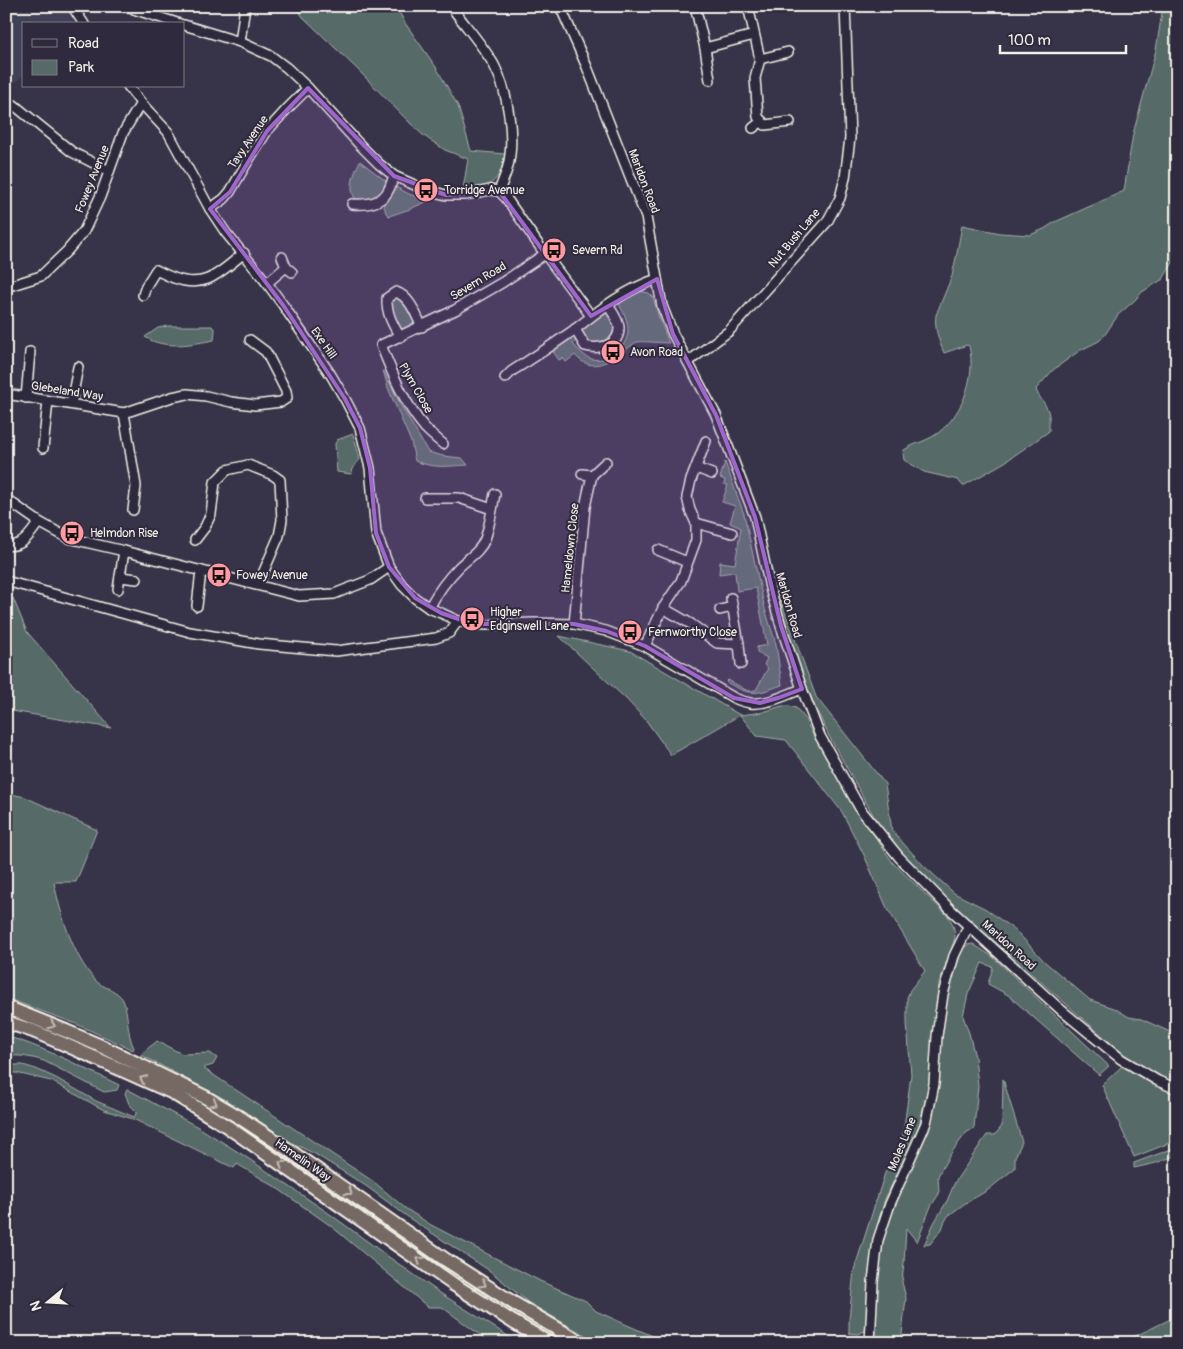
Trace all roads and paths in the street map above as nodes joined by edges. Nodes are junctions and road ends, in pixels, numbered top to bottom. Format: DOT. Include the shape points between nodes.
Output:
graph roads {
  1 [pos="72,6"];
  2 [pos="124,6"];
  3 [pos="245,6"];
  4 [pos="452,6"];
  5 [pos="560,6"];
  6 [pos="695,6"];
  7 [pos="748,6"];
  8 [pos="845,6"];
  9 [pos="83,22"];
  10 [pos="176,22"];
  11 [pos="185,25"];
  12 [pos="754,35"];
  13 [pos="240,42"];
  14 [pos="705,48"];
  15 [pos="788,52"];
  16 [pos="760,60"];
  17 [pos="710,80"];
  18 [pos="130,88"];
  19 [pos="308,88"];
  20 [pos="141,103"];
  21 [pos="14,105"];
  22 [pos="762,121"];
  23 [pos="790,122"];
  24 [pos="752,128"];
  25 [pos="109,171"];
  26 [pos="394,176"];
  27 [pos="499,191"];
  28 [pos="352,204"];
  29 [pos="210,208"];
  30 [pos="244,253"];
  31 [pos="546,254"];
  32 [pos="282,257"];
  33 [pos="657,279"];
  34 [pos="267,283"];
  35 [pos="6,287"];
  36 [pos="143,295"];
  37 [pos="608,306"];
  38 [pos="591,316"];
  39 [pos="422,326"];
  40 [pos="575,328"];
  41 [pos="400,337"];
  42 [pos="250,340"];
  43 [pos="381,345"];
  44 [pos="30,352"];
  45 [pos="688,362"];
  46 [pos="78,367"];
  47 [pos="505,378"];
  48 [pos="6,394"];
  49 [pos="26,398"];
  50 [pos="48,401"];
  51 [pos="71,404"];
  52 [pos="124,413"];
  53 [pos="706,441"];
  54 [pos="437,443"];
  55 [pos="43,448"];
  56 [pos="606,462"];
  57 [pos="696,468"];
  58 [pos="712,474"];
  59 [pos="495,494"];
  60 [pos="425,498"];
  61 [pos="6,499"];
  62 [pos="492,509"];
  63 [pos="133,510"];
  64 [pos="39,522"];
  65 [pos="696,523"];
  66 [pos="732,533"];
  67 [pos="195,540"];
  68 [pos="6,545"];
  69 [pos="658,550"];
  70 [pos="124,551"];
  71 [pos="687,562"];
  72 [pos="389,567"];
  73 [pos="202,571"];
  74 [pos="120,577"];
  75 [pos="137,579"];
  76 [pos="6,582"];
  77 [pos="258,585"];
  78 [pos="118,589"];
  79 [pos="198,606"];
  80 [pos="429,608"];
  81 [pos="662,608"];
  82 [pos="720,610"];
  83 [pos="458,621"];
  84 [pos="574,624"];
  85 [pos="739,644"];
  86 [pos="645,646"];
  87 [pos="741,664"];
  88 [pos="802,689"];
  89 [pos="969,926"];
  90 [pos="6,1007"];
  91 [pos="6,1022"];
  92 [pos="1177,1088"];
  93 [pos="550,1343"];
  94 [pos="583,1343"];
  95 [pos="870,1343"];
  1 -- 9 [label="street"];
  2 -- 10 [label="street"];
  3 -- 13 [label="street"];
  4 -- 27 [label="street" via="494,66 506,98 511,140 508,164"];
  5 -- 33 [label="street, Marldon Road" via="646,217"];
  6 -- 14 [label="street"];
  7 -- 12 [label="street"];
  8 -- 45 [label="street, Nut Bush Lane" via="850,138 840,198 827,222 729,332"];
  11 -- 13 [label="street"];
  12 -- 14 [label="street"];
  12 -- 16 [label="street"];
  13 -- 19 [label="street" via="271,56"];
  14 -- 17 [label="street"];
  15 -- 16 [label="street"];
  16 -- 22 [label="street" via="755,78 758,117"];
  18 -- 20 [label="street, Exe Hill"];
  19 -- 26 [label="street" via="358,143"];
  19 -- 29 [label="street, Tavy Avenue" via="268,131 230,192"];
  20 -- 25 [label="street, Fowey Avenue" via="123,133"];
  20 -- 29 [label="street, Exe Hill" via="168,132"];
  21 -- 25 [label="street" via="72,152"];
  22 -- 23 [label="street" via="765,125"];
  22 -- 24 [label="street"];
  25 -- 35 [label="street, Fowey Avenue" via="100,197 77,240 41,276"];
  26 -- 27 [label="street" via="446,195"];
  26 -- 28 [label="street" via="388,193 382,198 369,204"];
  27 -- 31 [label="street"];
  29 -- 30 [label="street, Exe Hill"];
  30 -- 34 [label="street, Exe Hill"];
  30 -- 36 [label="street" via="203,282 188,282 156,270"];
  31 -- 38 [label="street"];
  31 -- 39 [label="street, Severn Road" via="455,310"];
  32 -- 34 [label="street" via="289,269"];
  33 -- 37 [label="street"];
  33 -- 45 [label="street, Marldon Road" via="662,306"];
  34 -- 72 [label="street, Exe Hill" via="331,375 360,428 370,468 376,532"];
  37 -- 38 [label="street"];
  37 -- 40 [label="street" via="619,328 613,342 601,348 586,346"];
  38 -- 40 [label="street"];
  39 -- 41 [label="street, Severn Road"];
  39 -- 41 [label="street" via="408,300 396,292 387,298 387,307"];
  40 -- 47 [label="street"];
  41 -- 43 [label="street, Severn Road"];
  42 -- 52 [label="street, Glebeland Way" via="266,352 286,390 285,400 254,405 187,394"];
  43 -- 54 [label="street, Plym Close" via="410,406"];
  44 -- 49 [label="street"];
  45 -- 88 [label="street, Marldon Road" via="716,415 755,517 770,588"];
  46 -- 51 [label="street"];
  48 -- 49 [label="street, Glebeland Way"];
  49 -- 50 [label="street, Glebeland Way"];
  50 -- 51 [label="street, Glebeland Way"];
  50 -- 55 [label="street"];
  51 -- 52 [label="street, Glebeland Way"];
  52 -- 63 [label="street" via="136,486"];
  53 -- 57 [label="street"];
  56 -- 84 [label="street, Hameldown Close" via="587,474"];
  57 -- 58 [label="street"];
  57 -- 65 [label="street" via="688,497"];
  59 -- 62 [label="street"];
  60 -- 62 [label="street" via="459,498"];
  61 -- 64 [label="street"];
  62 -- 80 [label="street" via="484,540 474,555 448,580"];
  64 -- 68 [label="street" via="21,544"];
  64 -- 70 [label="street" via="68,538"];
  65 -- 66 [label="street"];
  65 -- 71 [label="street" via="696,540"];
  67 -- 77 [label="street" via="211,514 215,482 221,475 227,470 248,465 273,475 280,480 282,520 279,536"];
  69 -- 71 [label="street"];
  70 -- 73 [label="street"];
  70 -- 74 [label="street"];
  71 -- 81 [label="street" via="681,581"];
  72 -- 77 [label="street" via="370,580 334,594 299,596"];
  72 -- 80 [label="street, Exe Hill" via="402,585"];
  73 -- 77 [label="street"];
  73 -- 79 [label="street"];
  74 -- 75 [label="street"];
  74 -- 78 [label="street"];
  76 -- 83 [label="street" via="190,632 259,644 336,651 436,638 449,633"];
  80 -- 83 [label="street, Exe Hill"];
  81 -- 85 [label="street" via="717,643"];
  81 -- 86 [label="street"];
  82 -- 85 [label="street" via="731,603"];
  83 -- 84 [label="street" via="486,625"];
  84 -- 86 [label="street"];
  85 -- 87 [label="street"];
  86 -- 88 [label="street" via="748,703 760,703"];
  88 -- 89 [label="street, Marldon Road" via="820,736 861,810 900,857"];
  89 -- 92 [label="street, Marldon Road" via="1060,1009 1122,1059 1158,1081"];
  89 -- 95 [label="street, Moles Lane" via="954,956 943,994 934,1084 926,1123 890,1204 878,1240"];
  90 -- 94 [label="highway, Hamelin Way, one-way" via="101,1046 205,1097 289,1150 446,1260"];
  93 -- 91 [label="highway, Hamelin Way, one-way" via="454,1284 235,1132 171,1092"];
}
